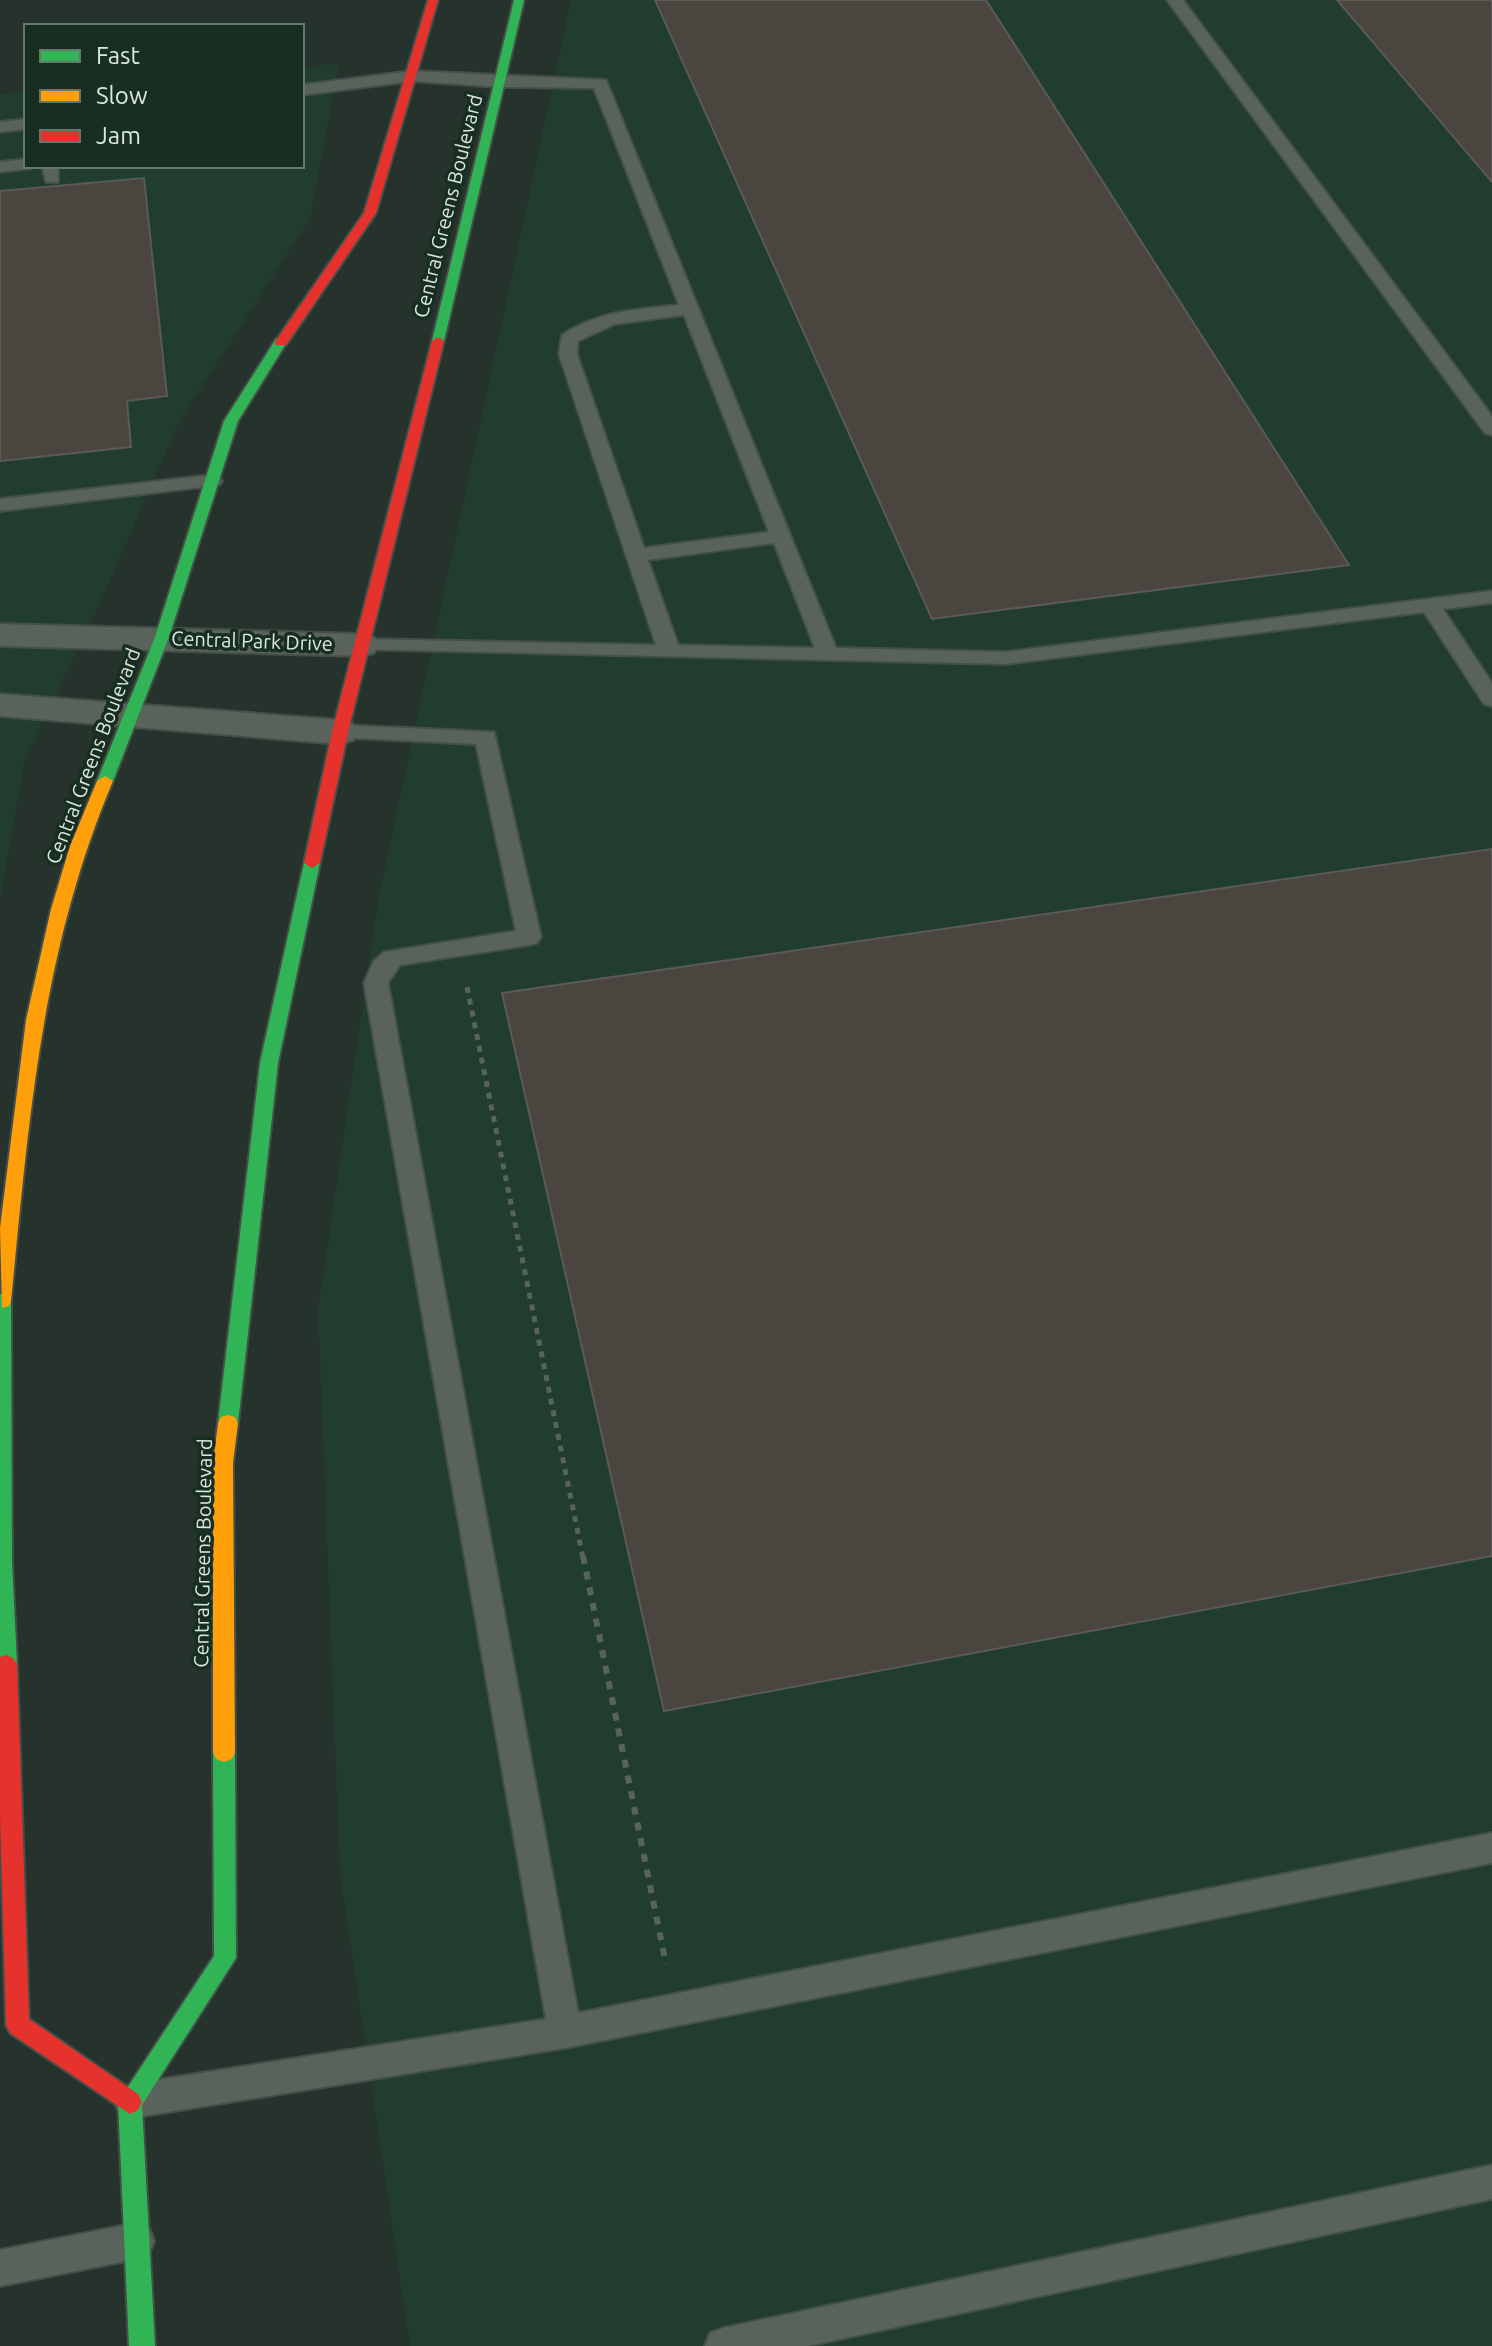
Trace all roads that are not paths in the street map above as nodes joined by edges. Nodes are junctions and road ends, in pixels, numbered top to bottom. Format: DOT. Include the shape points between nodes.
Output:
graph roads {
  1 [pos="433,0"];
  2 [pos="519,0"];
  3 [pos="1175,0"];
  4 [pos="412,76"];
  5 [pos="501,82"];
  6 [pos="304,90"];
  7 [pos="24,124"];
  8 [pos="0,127"];
  9 [pos="24,164"];
  10 [pos="0,167"];
  11 [pos="690,309"];
  12 [pos="1492,429"];
  13 [pos="212,481"];
  14 [pos="0,505"];
  15 [pos="781,536"];
  16 [pos="636,555"];
  17 [pos="1492,597"];
  18 [pos="1430,605"];
  19 [pos="0,635"];
  20 [pos="162,637"];
  21 [pos="361,645"];
  22 [pos="669,651"];
  23 [pos="828,654"];
  24 [pos="1482,667"];
  25 [pos="1492,699"];
  26 [pos="0,705"];
  27 [pos="131,716"];
  28 [pos="340,732"];
  29 [pos="1492,1848"];
  30 [pos="565,2032"];
  31 [pos="130,2102"];
  32 [pos="1492,2182"];
  33 [pos="136,2241"];
  34 [pos="0,2268"];
  35 [pos="142,2346"];
  36 [pos="723,2346"];
  1 -- 4 [label="street, Central Greens Boulevard"];
  2 -- 5 [label="street, Central Greens Boulevard"];
  3 -- 12 [label="lane"];
  4 -- 5 [label="lane"];
  4 -- 6 [label="lane"];
  4 -- 13 [label="street, Central Greens Boulevard" via="370,213 231,421"];
  5 -- 11 [label="lane" via="600,83"];
  5 -- 21 [label="street, Central Greens Boulevard"];
  7 -- 8 [label="lane"];
  9 -- 10 [label="lane"];
  11 -- 15 [label="lane"];
  11 -- 16 [label="lane" via="608,319 569,339 568,354"];
  13 -- 14 [label="lane"];
  13 -- 20 [label="street, Central Greens Boulevard"];
  15 -- 16 [label="lane"];
  15 -- 23 [label="lane"];
  16 -- 22 [label="lane"];
  17 -- 18 [label="lane"];
  18 -- 23 [label="lane" via="1006,658"];
  18 -- 24 [label="lane"];
  19 -- 20 [label="street, Central Park Drive"];
  20 -- 21 [label="street, Central Park Drive"];
  20 -- 27 [label="street, Central Greens Boulevard"];
  21 -- 22 [label="lane"];
  21 -- 28 [label="street, Central Greens Boulevard"];
  22 -- 23 [label="lane"];
  24 -- 25 [label="lane"];
  26 -- 27 [label="street"];
  27 -- 28 [label="street"];
  27 -- 31 [label="street, Central Greens Boulevard" via="75,855 42,981 20,1117 2,1303 1,1464 18,2025"];
  28 -- 30 [label="lane" via="486,737 529,937 393,958 376,983"];
  28 -- 31 [label="street, Central Greens Boulevard" via="269,1063 223,1463 225,1958"];
  29 -- 30 [label="lane"];
  30 -- 31 [label="lane"];
  31 -- 33 [label="street"];
  32 -- 36 [label="lane"];
  33 -- 34 [label="lane"];
  33 -- 35 [label="street"];
}
